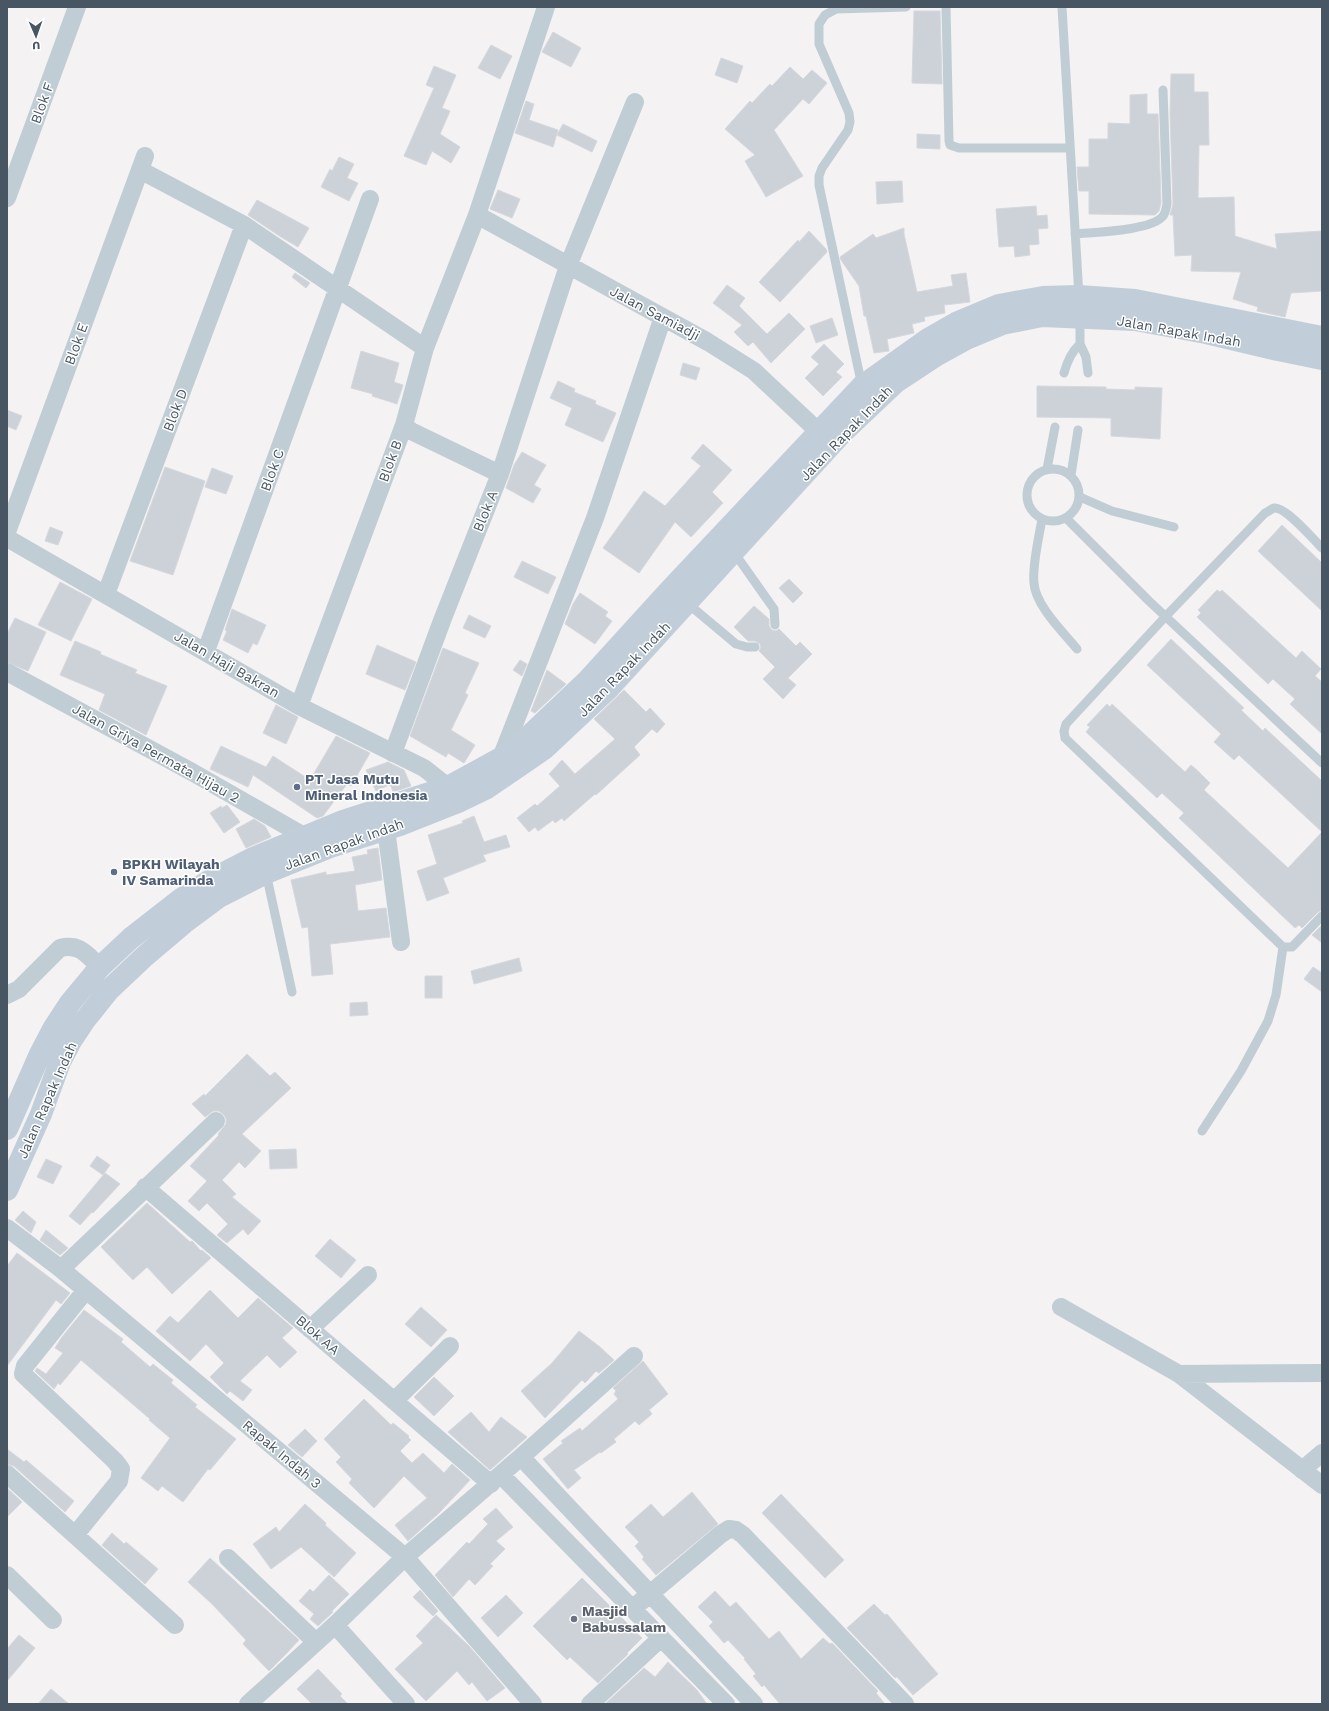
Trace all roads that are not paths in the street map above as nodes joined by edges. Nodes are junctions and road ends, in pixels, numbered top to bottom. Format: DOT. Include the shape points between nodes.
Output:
graph roads {
  1 [pos="76,7"];
  2 [pos="546,7"];
  3 [pos="906,7"];
  4 [pos="946,7"];
  5 [pos="1062,7"];
  6 [pos="1163,90"];
  7 [pos="635,102"];
  8 [pos="1070,148"];
  9 [pos="7,198"];
  10 [pos="370,198"];
  11 [pos="477,215"];
  12 [pos="244,225"];
  13 [pos="1075,234"];
  14 [pos="568,266"];
  15 [pos="338,290"];
  16 [pos="1079,306"];
  17 [pos="663,317"];
  18 [pos="1322,337"];
  19 [pos="1080,344"];
  20 [pos="425,348"];
  21 [pos="1322,359"];
  22 [pos="1064,373"];
  23 [pos="1088,373"];
  24 [pos="862,386"];
  25 [pos="404,425"];
  26 [pos="1055,427"];
  27 [pos="1078,430"];
  28 [pos="819,432"];
  29 [pos="1047,469"];
  30 [pos="500,474"];
  31 [pos="1071,475"];
  32 [pos="1080,497"];
  33 [pos="1066,518"];
  34 [pos="1042,519"];
  35 [pos="1174,527"];
  36 [pos="7,532"];
  37 [pos="7,538"];
  38 [pos="727,545"];
  39 [pos="1322,548"];
  40 [pos="106,594"];
  41 [pos="679,597"];
  42 [pos="1166,616"];
  43 [pos="775,625"];
  44 [pos="754,647"];
  45 [pos="1077,649"];
  46 [pos="206,651"];
  47 [pos="7,672"];
  48 [pos="300,706"];
  49 [pos="393,753"];
  50 [pos="501,758"];
  51 [pos="1322,763"];
  52 [pos="448,787"];
  53 [pos="386,830"];
  54 [pos="304,836"];
  55 [pos="266,873"];
  56 [pos="1322,916"];
  57 [pos="131,938"];
  58 [pos="401,942"];
  59 [pos="1283,948"];
  60 [pos="145,956"];
  61 [pos="100,967"];
  62 [pos="292,992"];
  63 [pos="7,995"];
  64 [pos="216,1121"];
  65 [pos="7,1129"];
  66 [pos="1202,1131"];
  67 [pos="145,1187"];
  68 [pos="7,1190"];
  69 [pos="7,1228"];
  70 [pos="61,1269"];
  71 [pos="368,1275"];
  72 [pos="86,1290"];
  73 [pos="1061,1307"];
  74 [pos="310,1329"];
  75 [pos="450,1346"];
  76 [pos="634,1356"];
  77 [pos="1322,1373"];
  78 [pos="1179,1374"];
  79 [pos="394,1401"];
  80 [pos="1322,1453"];
  81 [pos="521,1457"];
  82 [pos="1302,1470"];
  83 [pos="7,1474"];
  84 [pos="496,1480"];
  85 [pos="1322,1485"];
  86 [pos="75,1536"];
  87 [pos="405,1557"];
  88 [pos="228,1558"];
  89 [pos="7,1575"];
  90 [pos="651,1594"];
  91 [pos="632,1609"];
  92 [pos="53,1620"];
  93 [pos="174,1625"];
  94 [pos="335,1625"];
  95 [pos="661,1638"];
  96 [pos="316,1642"];
  97 [pos="721,1702"];
  98 [pos="248,1704"];
  99 [pos="406,1704"];
  100 [pos="533,1704"];
  101 [pos="590,1704"];
  102 [pos="754,1704"];
  103 [pos="905,1704"];
  1 -- 9 [label="street, Blok F"];
  2 -- 11 [label="street, Blok B"];
  3 -- 24 [label="lane" via="836,9 825,15 819,24 819,44 849,113 848,130 822,168 819,186"];
  4 -- 8 [label="lane" via="950,145 959,148"];
  5 -- 8 [label="lane"];
  6 -- 13 [label="lane" via="1166,211 1162,217 1148,225"];
  7 -- 14 [label="street, Blok A"];
  8 -- 13 [label="lane"];
  10 -- 15 [label="street, Blok C"];
  11 -- 14 [label="street, Jalan Samiadji"];
  11 -- 20 [label="street, Blok B"];
  12 -- 15 [label="street"];
  12 -- 36 [label="street, Blok E" via="142,163"];
  12 -- 40 [label="street, Blok D"];
  13 -- 16 [label="lane"];
  14 -- 17 [label="street, Jalan Samiadji"];
  14 -- 30 [label="street, Blok A"];
  15 -- 20 [label="street"];
  15 -- 46 [label="street, Blok C"];
  16 -- 18 [label="main road, Jalan Rapak Indah" via="1135,300"];
  16 -- 19 [label="lane"];
  16 -- 21 [label="main road, Jalan Rapak Indah"];
  16 -- 24 [label="main road, Jalan Rapak Indah" via="1044,297 1000,305 956,323 928,339"];
  16 -- 38 [label="main road, Jalan Rapak Indah" via="1002,324 966,339 896,382"];
  17 -- 28 [label="street, Jalan Samiadji" via="754,371"];
  17 -- 50 [label="street" via="595,518"];
  19 -- 22 [label="lane" via="1074,349"];
  19 -- 23 [label="lane" via="1086,357"];
  20 -- 25 [label="street, Blok B"];
  24 -- 28 [label="main road, Jalan Rapak Indah"];
  25 -- 30 [label="street" via="411,431"];
  25 -- 48 [label="street, Blok B"];
  26 -- 29 [label="lane"];
  27 -- 31 [label="lane"];
  28 -- 38 [label="main road, Jalan Rapak Indah"];
  29 -- 31 [label="lane" via="1056,468"];
  29 -- 34 [label="lane" via="1033,477 1026,492 1030,508"];
  30 -- 49 [label="street, Blok A"];
  31 -- 32 [label="lane"];
  32 -- 33 [label="lane" via="1075,509"];
  32 -- 35 [label="lane" via="1112,511"];
  33 -- 34 [label="lane" via="1055,521"];
  33 -- 42 [label="lane"];
  34 -- 45 [label="lane" via="1034,584 1037,596"];
  37 -- 40 [label="street, Jalan Haji Bakran"];
  38 -- 41 [label="main road, Jalan Rapak Indah"];
  38 -- 43 [label="lane" via="774,608"];
  39 -- 42 [label="lane" via="1289,516 1280,509 1273,508 1265,513"];
  40 -- 46 [label="street, Jalan Haji Bakran"];
  41 -- 44 [label="lane" via="736,644"];
  41 -- 50 [label="main road, Jalan Rapak Indah"];
  41 -- 53 [label="main road, Jalan Rapak Indah" via="608,689 544,749 487,788"];
  42 -- 51 [label="lane"];
  42 -- 59 [label="lane" via="1066,724 1065,738"];
  46 -- 48 [label="street, Jalan Haji Bakran"];
  47 -- 54 [label="street, Jalan Griya Permata Hijau 2"];
  48 -- 49 [label="street, Jalan Haji Bakran"];
  49 -- 52 [label="street, Jalan Haji Bakran" via="424,768"];
  50 -- 52 [label="main road, Jalan Rapak Indah"];
  52 -- 54 [label="main road, Jalan Rapak Indah"];
  53 -- 55 [label="main road, Jalan Rapak Indah" via="330,847"];
  53 -- 58 [label="street"];
  54 -- 57 [label="main road, Jalan Rapak Indah" via="212,879 181,899"];
  55 -- 60 [label="main road, Jalan Rapak Indah" via="219,897"];
  55 -- 62 [label="lane"];
  56 -- 59 [label="lane" via="1292,947"];
  57 -- 60 [label="main road"];
  57 -- 61 [label="main road, Jalan Rapak Indah"];
  59 -- 66 [label="lane" via="1276,995 1268,1022 1241,1071"];
  60 -- 68 [label="main road, Jalan Rapak Indah" via="109,990 71,1041"];
  61 -- 63 [label="street" via="83,950 68,946 60,948 19,989"];
  61 -- 65 [label="main road, Jalan Rapak Indah" via="70,1003 53,1029"];
  64 -- 67 [label="street"];
  67 -- 70 [label="street"];
  67 -- 74 [label="street, Blok AA"];
  69 -- 70 [label="street, Rapak Indah 3"];
  70 -- 72 [label="street, Rapak Indah 3"];
  71 -- 74 [label="street"];
  72 -- 86 [label="street" via="24,1366 23,1374 115,1461 120,1469 119,1481"];
  72 -- 87 [label="street, Rapak Indah 3"];
  73 -- 78 [label="street"];
  74 -- 79 [label="street, Blok AA"];
  75 -- 79 [label="street"];
  76 -- 81 [label="street"];
  77 -- 78 [label="street"];
  78 -- 82 [label="street"];
  79 -- 84 [label="street, Blok AA"];
  80 -- 82 [label="street"];
  81 -- 84 [label="street"];
  81 -- 90 [label="street"];
  82 -- 85 [label="street"];
  83 -- 86 [label="street"];
  84 -- 87 [label="street"];
  84 -- 91 [label="street, Blok AA"];
  86 -- 93 [label="street"];
  87 -- 94 [label="street"];
  87 -- 100 [label="street, Rapak Indah 3"];
  88 -- 96 [label="street"];
  89 -- 92 [label="street"];
  90 -- 91 [label="street"];
  90 -- 102 [label="street"];
  90 -- 103 [label="street" via="721,1534 729,1529 736,1530"];
  91 -- 95 [label="street, Blok AA"];
  94 -- 96 [label="street"];
  94 -- 99 [label="street"];
  95 -- 97 [label="street, Blok AA"];
  95 -- 101 [label="street"];
  96 -- 98 [label="street"];
}
